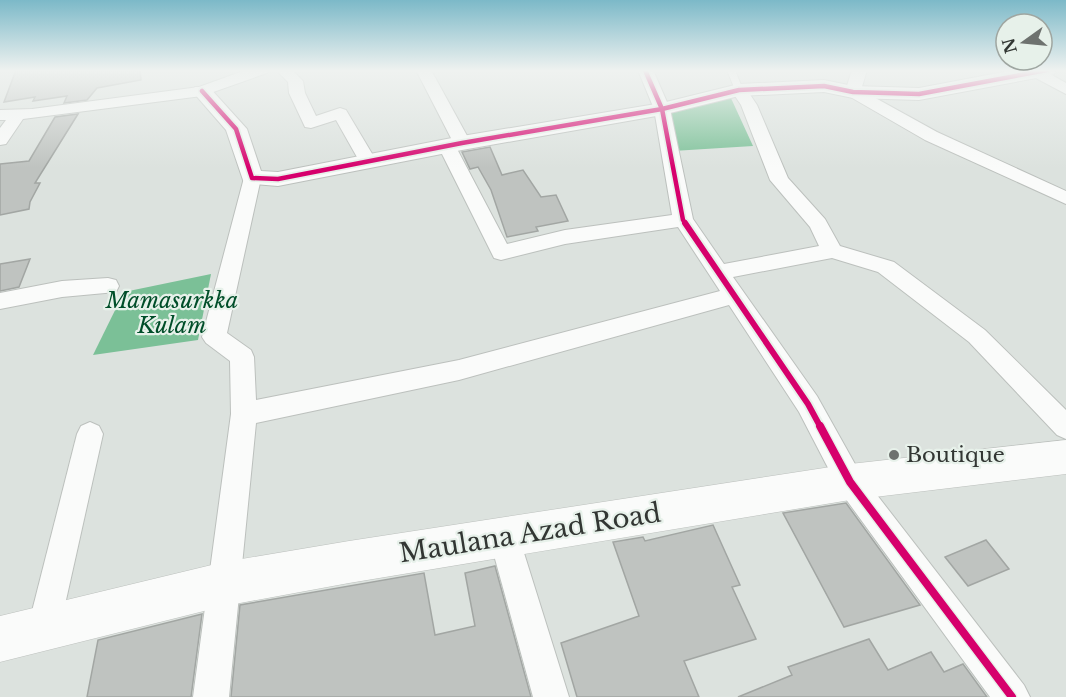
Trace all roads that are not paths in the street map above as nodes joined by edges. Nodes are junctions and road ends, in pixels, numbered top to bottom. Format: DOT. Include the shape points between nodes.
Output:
graph roads {
  1 [pos="110,103"];
  2 [pos="212,103"];
  3 [pos="301,103"];
  4 [pos="437,103"];
  5 [pos="659,103"];
  6 [pos="688,103"];
  7 [pos="747,103"];
  8 [pos="871,103"];
  9 [pos="662,109"];
  10 [pos="18,114"];
  11 [pos="0,115"];
  12 [pos="0,140"];
  13 [pos="455,145"];
  14 [pos="368,162"];
  15 [pos="252,178"];
  16 [pos="1066,198"];
  17 [pos="683,220"];
  18 [pos="832,251"];
  19 [pos="719,272"];
  20 [pos="108,286"];
  21 [pos="735,295"];
  22 [pos="0,301"];
  23 [pos="244,414"];
  24 [pos="1066,427"];
  25 [pos="90,434"];
  26 [pos="1066,457"];
  27 [pos="850,482"];
  28 [pos="504,537"];
  29 [pos="224,584"];
  30 [pos="44,627"];
  31 [pos="0,639"];
  32 [pos="211,697"];
  33 [pos="551,697"];
  34 [pos="1012,697"];
  1 -- 10 [label="street"];
  2 -- 15 [label="street" via="236,129"];
  3 -- 14 [label="street" via="311,123 340,113"];
  4 -- 13 [label="street"];
  5 -- 9 [label="street"];
  6 -- 9 [label="street"];
  7 -- 18 [label="street" via="779,180 818,225"];
  8 -- 16 [label="street" via="930,136"];
  9 -- 13 [label="street"];
  9 -- 17 [label="street"];
  10 -- 11 [label="street"];
  10 -- 12 [label="street"];
  13 -- 14 [label="street"];
  13 -- 17 [label="street" via="501,253 565,237"];
  14 -- 15 [label="street" via="278,179"];
  15 -- 23 [label="street" via="214,337 242,357"];
  17 -- 19 [label="street"];
  18 -- 19 [label="street"];
  18 -- 24 [label="street" via="886,267 977,336"];
  19 -- 21 [label="street"];
  20 -- 22 [label="street" via="62,289"];
  21 -- 23 [label="street" via="459,370"];
  21 -- 27 [label="street" via="808,404"];
  23 -- 29 [label="street"];
  25 -- 30 [label="street"];
  26 -- 27 [label="main road, Maulana Azad Road"];
  27 -- 28 [label="main road, Maulana Azad Road"];
  27 -- 34 [label="street"];
  28 -- 29 [label="main road, Maulana Azad Road"];
  28 -- 33 [label="street"];
  29 -- 30 [label="main road, Maulana Azad Road"];
  29 -- 32 [label="street"];
  30 -- 31 [label="main road, Maulana Azad Road"];
}
